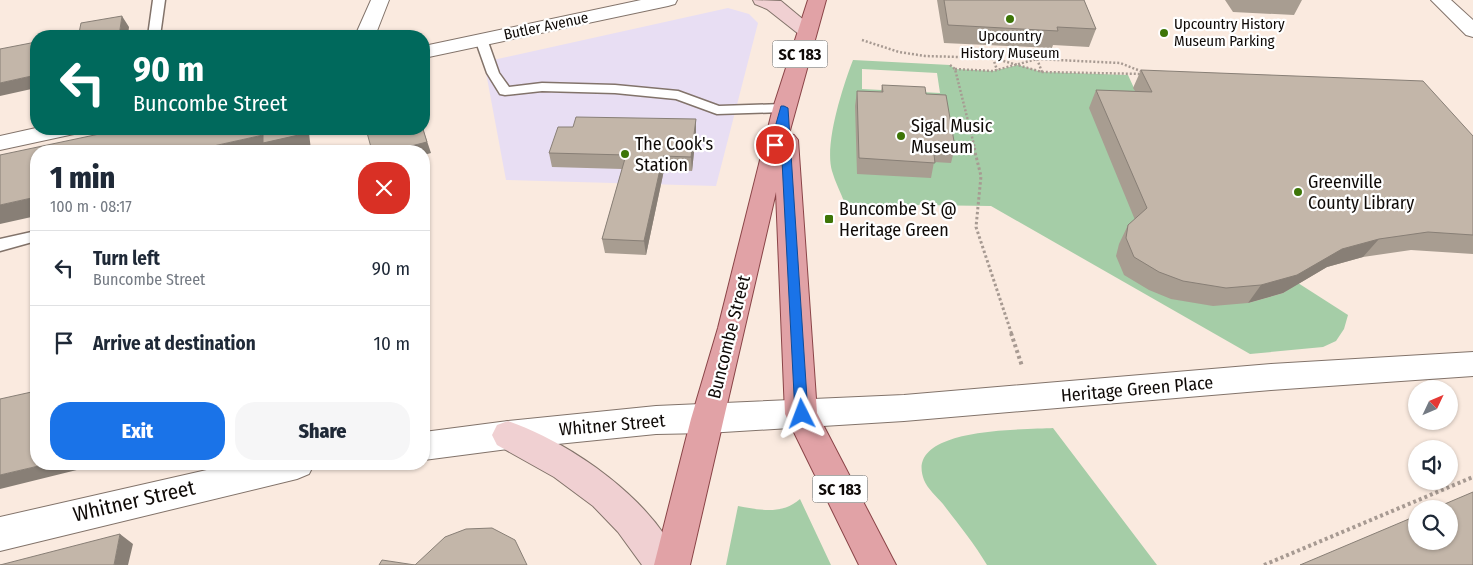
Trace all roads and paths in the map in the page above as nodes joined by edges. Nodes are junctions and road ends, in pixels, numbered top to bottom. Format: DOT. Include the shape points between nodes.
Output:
graph roads {
  1 [pos="159,0"];
  2 [pos="380,0"];
  3 [pos="668,0"];
  4 [pos="762,0"];
  5 [pos="816,0"];
  6 [pos="1440,0"];
  7 [pos="155,30"];
  8 [pos="368,30"];
  9 [pos="807,31"];
  10 [pos="1473,31"];
  11 [pos="481,40"];
  12 [pos="862,40"];
  13 [pos="430,51"];
  14 [pos="993,58"];
  15 [pos="1036,59"];
  16 [pos="950,65"];
  17 [pos="1018,65"];
  18 [pos="954,70"];
  19 [pos="997,70"];
  20 [pos="1042,72"];
  21 [pos="784,108"];
  22 [pos="38,135"];
  23 [pos="0,143"];
  24 [pos="30,238"];
  25 [pos="0,245"];
  26 [pos="1473,364"];
  27 [pos="1022,367"];
  28 [pos="802,414"];
  29 [pos="707,419"];
  30 [pos="508,435"];
  31 [pos="430,445"];
  32 [pos="272,470"];
  33 [pos="1473,477"];
  34 [pos="0,534"];
  35 [pos="663,565"];
  36 [pos="672,565"];
  37 [pos="878,565"];
  38 [pos="1264,565"];
  1 -- 7 [label="lane"];
  2 -- 8 [label="street"];
  3 -- 11 [label="street, Butler Avenue"];
  4 -- 9 [label="main road" via="774,5"];
  5 -- 9 [label="main road, Buncombe Street / SC 183"];
  6 -- 10 [label="street"];
  9 -- 21 [label="main road, Buncombe Street / SC 183"];
  11 -- 13 [label="street, Butler Avenue"];
  11 -- 21 [label="lane" via="505,91 542,87 615,89 678,95 717,110"];
  12 -- 14 [label="path" via="898,52 925,56"];
  14 -- 17 [label="path"];
  14 -- 19 [label="path"];
  15 -- 17 [label="path"];
  15 -- 20 [label="path"];
  15 -- 20 [label="path" via="1120,63 1149,74"];
  16 -- 18 [label="path"];
  17 -- 19 [label="path"];
  17 -- 20 [label="path"];
  18 -- 19 [label="path"];
  18 -- 27 [label="path" via="981,176 976,227"];
  21 -- 28 [label="main road, Buncombe Street / SC 183"];
  21 -- 29 [label="main road, Buncombe Street"];
  22 -- 23 [label="street"];
  24 -- 25 [label="lane"];
  26 -- 28 [label="street, Heritage Green Place"];
  28 -- 29 [label="street, Whitner Street"];
  28 -- 37 [label="main road, SC 183"];
  29 -- 30 [label="street, Whitner Street" via="656,420"];
  29 -- 36 [label="main road, Buncombe Street"];
  30 -- 31 [label="street, Whitner Street"];
  30 -- 35 [label="main road" via="570,468 600,490 619,507"];
  32 -- 34 [label="street, Whitner Street"];
  33 -- 38 [label="path"];
}
